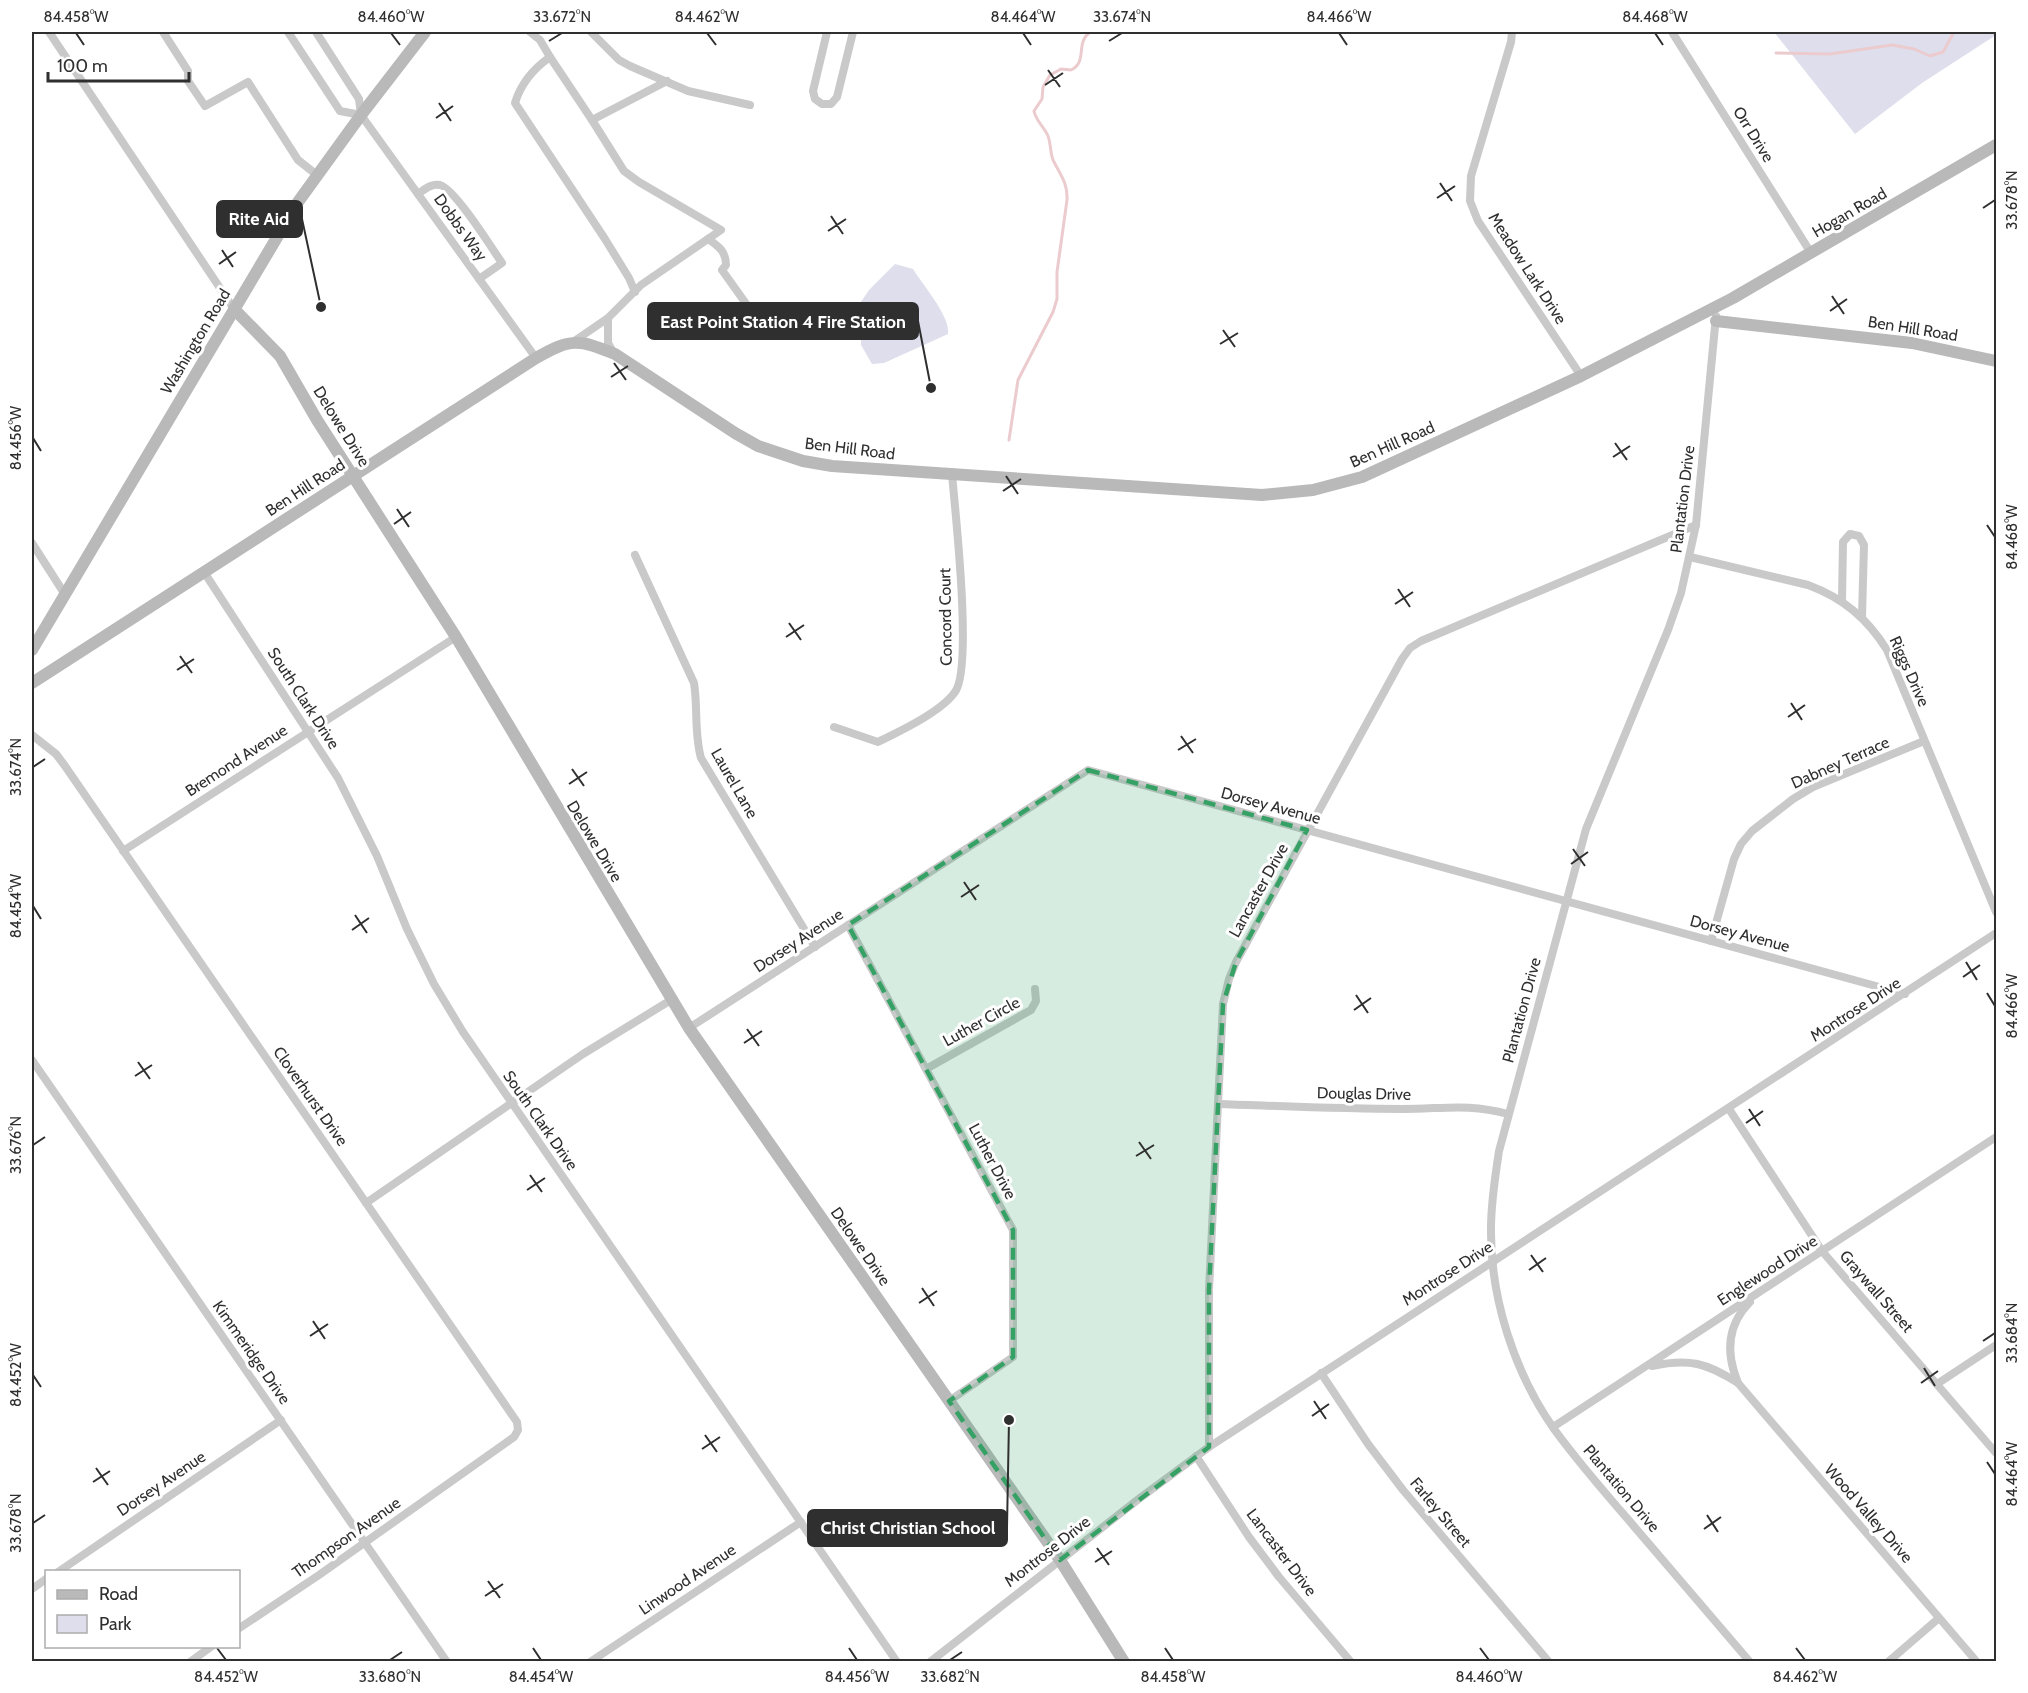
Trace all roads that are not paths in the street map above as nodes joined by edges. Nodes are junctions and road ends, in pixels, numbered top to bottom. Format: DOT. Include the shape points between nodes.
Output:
graph roads {
  1 [pos="49,32"];
  2 [pos="163,32"];
  3 [pos="288,32"];
  4 [pos="316,32"];
  5 [pos="425,32"];
  6 [pos="530,32"];
  7 [pos="591,32"];
  8 [pos="827,32"];
  9 [pos="853,32"];
  10 [pos="1512,32"];
  11 [pos="1672,32"];
  12 [pos="550,57"];
  13 [pos="667,81"];
  14 [pos="750,105"];
  15 [pos="361,115"];
  16 [pos="592,120"];
  17 [pos="1996,145"];
  18 [pos="317,175"];
  19 [pos="418,194"];
  20 [pos="708,239"];
  21 [pos="1811,253"];
  22 [pos="479,279"];
  23 [pos="635,292"];
  24 [pos="1717,306"];
  25 [pos="234,309"];
  26 [pos="608,318"];
  27 [pos="1716,321"];
  28 [pos="764,329"];
  29 [pos="573,342"];
  30 [pos="615,354"];
  31 [pos="536,358"];
  32 [pos="1996,361"];
  33 [pos="1581,376"];
  34 [pos="952,474"];
  35 [pos="353,476"];
  36 [pos="1696,525"];
  37 [pos="32,543"];
  38 [pos="635,555"];
  39 [pos="1690,557"];
  40 [pos="204,572"];
  41 [pos="64,593"];
  42 [pos="1842,600"];
  43 [pos="1862,616"];
  44 [pos="456,637"];
  45 [pos="32,650"];
  46 [pos="32,682"];
  47 [pos="834,727"];
  48 [pos="308,732"];
  49 [pos="32,735"];
  50 [pos="1924,741"];
  51 [pos="1308,830"];
  52 [pos="123,850"];
  53 [pos="1566,901"];
  54 [pos="1996,912"];
  55 [pos="848,925"];
  56 [pos="1996,933"];
  57 [pos="1711,941"];
  58 [pos="815,947"];
  59 [pos="1035,989"];
  60 [pos="1905,994"];
  61 [pos="670,1000"];
  62 [pos="689,1028"];
  63 [pos="32,1060"];
  64 [pos="926,1069"];
  65 [pos="511,1103"];
  66 [pos="1218,1104"];
  67 [pos="1729,1109"];
  68 [pos="1508,1114"];
  69 [pos="1996,1137"];
  70 [pos="366,1203"];
  71 [pos="1822,1251"];
  72 [pos="1493,1262"];
  73 [pos="1781,1278"];
  74 [pos="1996,1346"];
  75 [pos="1646,1367"];
  76 [pos="1321,1373"];
  77 [pos="1738,1383"];
  78 [pos="1937,1384"];
  79 [pos="949,1401"];
  80 [pos="281,1420"];
  81 [pos="1553,1427"];
  82 [pos="1209,1447"];
  83 [pos="1996,1453"];
  84 [pos="1196,1456"];
  85 [pos="469,1469"];
  86 [pos="801,1522"];
  87 [pos="365,1542"];
  88 [pos="1060,1560"];
  89 [pos="61,1570"];
  90 [pos="45,1580"];
  91 [pos="32,1590"];
  92 [pos="1939,1618"];
  93 [pos="240,1628"];
  94 [pos="211,1648"];
  95 [pos="190,1662"];
  96 [pos="447,1662"];
  97 [pos="590,1662"];
  98 [pos="897,1662"];
  99 [pos="930,1662"];
  100 [pos="1124,1662"];
  101 [pos="1352,1662"];
  102 [pos="1549,1662"];
  103 [pos="1750,1662"];
  104 [pos="1888,1662"];
  105 [pos="1977,1662"];
  1 -- 25 [label="street, Delowe Drive"];
  2 -- 18 [label="street" via="204,106 248,82 298,160"];
  3 -- 15 [label="street" via="340,111"];
  4 -- 15 [label="street" via="359,99"];
  5 -- 15 [label="street, Washington Road"];
  6 -- 12 [label="street"];
  7 -- 13 [label="street" via="619,60"];
  8 -- 9 [label="street" via="813,91 822,104 831,104 837,97"];
  10 -- 33 [label="street, Meadow Lark Drive" via="1471,176 1470,201 1478,221"];
  11 -- 21 [label="street, Orr Drive"];
  12 -- 16 [label="street"];
  12 -- 23 [label="street" via="525,81 515,103"];
  13 -- 14 [label="street" via="688,91"];
  13 -- 16 [label="street"];
  15 -- 18 [label="street, Washington Road"];
  15 -- 19 [label="street, Dobbs Way"];
  16 -- 20 [label="street" via="624,171 720,230"];
  17 -- 21 [label="street, Hogan Road"];
  18 -- 25 [label="street, Washington Road"];
  19 -- 22 [label="street, Dobbs Way"];
  19 -- 22 [label="street" via="439,185 452,192 502,263"];
  20 -- 23 [label="street"];
  20 -- 28 [label="street" via="724,254 726,265 722,270"];
  21 -- 24 [label="street, Hogan Road"];
  22 -- 31 [label="street, Dobbs Way"];
  23 -- 26 [label="street"];
  24 -- 27 [label="street, Plantation Drive"];
  24 -- 33 [label="street, Ben Hill Road"];
  25 -- 35 [label="street, Delowe Drive" via="280,356"];
  25 -- 41 [label="street, Washington Road"];
  26 -- 29 [label="street"];
  26 -- 30 [label="street" via="608,343"];
  27 -- 32 [label="street, Ben Hill Road" via="1912,343"];
  27 -- 36 [label="street, Plantation Drive"];
  29 -- 30 [label="street, Ben Hill Road"];
  29 -- 31 [label="street, Ben Hill Road"];
  30 -- 34 [label="street, Ben Hill Road" via="735,433 775,452 832,466"];
  31 -- 35 [label="street, Ben Hill Road"];
  33 -- 34 [label="street, Ben Hill Road" via="1362,477 1313,490 1262,495"];
  34 -- 47 [label="street, Concord Court" via="962,608 961,678 956,691 944,704 878,742"];
  35 -- 40 [label="street, Ben Hill Road"];
  35 -- 44 [label="street, Delowe Drive"];
  36 -- 39 [label="street, Plantation Drive"];
  36 -- 51 [label="street, Lancaster Drive" via="1410,648"];
  37 -- 41 [label="street"];
  38 -- 58 [label="street, Laurel Lane" via="694,683 700,758"];
  39 -- 42 [label="street, Riggs Drive" via="1808,585"];
  39 -- 53 [label="street, Plantation Drive" via="1668,630 1586,829"];
  40 -- 46 [label="street, Ben Hill Road"];
  40 -- 48 [label="street, South Clark Drive"];
  41 -- 45 [label="street, Washington Road"];
  42 -- 43 [label="street, Riggs Drive"];
  42 -- 43 [label="street" via="1843,542 1850,534 1859,536 1864,545"];
  43 -- 50 [label="street, Riggs Drive" via="1887,650"];
  44 -- 48 [label="street, Bremond Avenue"];
  44 -- 61 [label="street, Delowe Drive"];
  48 -- 52 [label="street, Bremond Avenue"];
  48 -- 65 [label="street, South Clark Drive" via="361,820 434,984"];
  49 -- 52 [label="street, Cloverhurst Drive" via="56,754"];
  50 -- 54 [label="street, Riggs Drive"];
  50 -- 57 [label="street, Dabney Terrace" via="1813,787 1752,831 1734,859"];
  51 -- 53 [label="street, Dorsey Avenue"];
  51 -- 55 [label="street, Dorsey Avenue" via="1088,770"];
  51 -- 66 [label="street, Lancaster Drive" via="1228,979"];
  52 -- 70 [label="street, Cloverhurst Drive"];
  53 -- 57 [label="street, Dorsey Avenue"];
  53 -- 68 [label="street, Plantation Drive"];
  55 -- 58 [label="street, Dorsey Avenue"];
  55 -- 64 [label="street, Luther Drive"];
  56 -- 60 [label="street, Montrose Drive"];
  57 -- 60 [label="street, Dorsey Avenue"];
  58 -- 62 [label="street, Dorsey Avenue"];
  59 -- 64 [label="street, Luther Circle" via="1036,1001 1031,1010"];
  60 -- 67 [label="street, Montrose Drive"];
  61 -- 62 [label="street, Delowe Drive"];
  61 -- 65 [label="street"];
  62 -- 79 [label="street, Delowe Drive"];
  63 -- 80 [label="street, Kimmeridge Drive"];
  64 -- 79 [label="street, Luther Drive" via="1013,1230 1013,1357"];
  65 -- 70 [label="street"];
  65 -- 86 [label="street, South Clark Drive"];
  66 -- 68 [label="street, Douglas Drive" via="1404,1109 1466,1106"];
  66 -- 82 [label="street, Lancaster Drive" via="1209,1290"];
  67 -- 71 [label="street, Graywall Street"];
  67 -- 72 [label="street, Montrose Drive"];
  68 -- 72 [label="street, Plantation Drive" via="1493,1187"];
  69 -- 71 [label="street, Englewood Drive"];
  70 -- 85 [label="street, Cloverhurst Drive" via="517,1422 514,1437"];
  71 -- 73 [label="street, Englewood Drive"];
  71 -- 78 [label="street, Graywall Street"];
  72 -- 76 [label="street, Montrose Drive"];
  72 -- 81 [label="street, Plantation Drive" via="1499,1302 1513,1349"];
  73 -- 75 [label="street, Englewood Drive"];
  73 -- 77 [label="street, Wood Valley Drive" via="1749,1303 1734,1325 1729,1353"];
  74 -- 78 [label="street"];
  75 -- 77 [label="street, Wood Valley Drive" via="1673,1361 1695,1363"];
  75 -- 81 [label="street, Englewood Drive"];
  76 -- 82 [label="street, Montrose Drive"];
  76 -- 102 [label="street, Farley Street" via="1403,1490"];
  77 -- 92 [label="street, Wood Valley Drive"];
  78 -- 83 [label="street, Graywall Street"];
  79 -- 88 [label="street, Delowe Drive"];
  80 -- 87 [label="street, Kimmeridge Drive"];
  80 -- 89 [label="street, Dorsey Avenue"];
  81 -- 103 [label="street, Plantation Drive"];
  82 -- 84 [label="street, Montrose Drive"];
  84 -- 88 [label="street, Montrose Drive"];
  84 -- 101 [label="street, Lancaster Drive" via="1279,1577"];
  85 -- 87 [label="street, Thompson Avenue"];
  86 -- 97 [label="street, Linwood Avenue"];
  86 -- 98 [label="street, South Clark Drive"];
  87 -- 93 [label="street, Thompson Avenue"];
  87 -- 96 [label="street, Kimmeridge Drive"];
  88 -- 99 [label="street, Montrose Drive"];
  88 -- 100 [label="street, Delowe Drive"];
  90 -- 91 [label="street"];
  92 -- 104 [label="street"];
  92 -- 105 [label="street, Wood Valley Drive"];
  94 -- 95 [label="street"];
}
